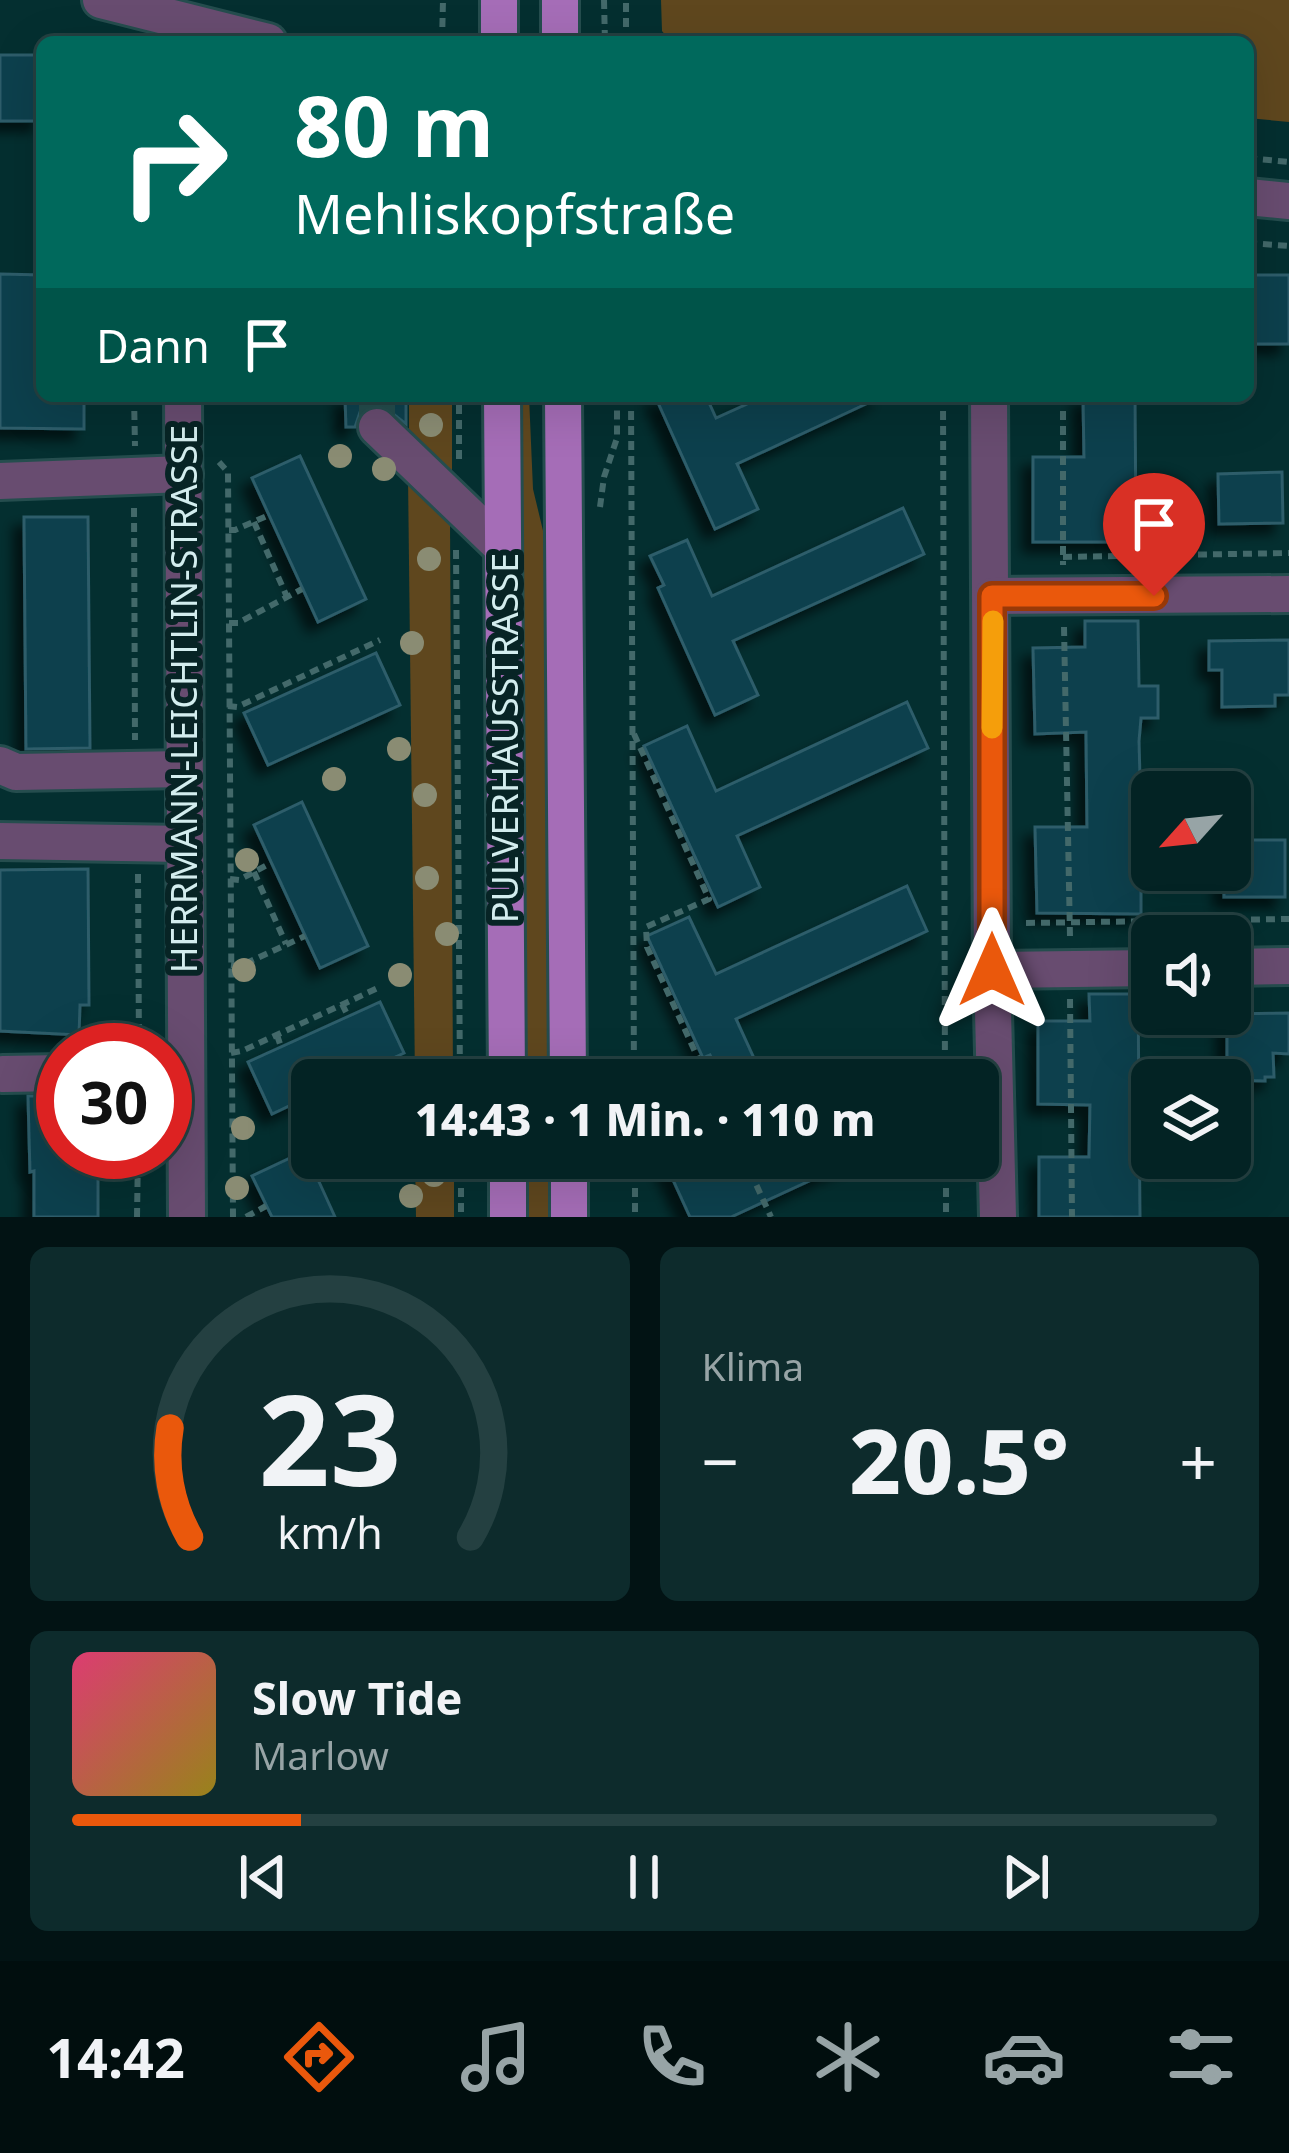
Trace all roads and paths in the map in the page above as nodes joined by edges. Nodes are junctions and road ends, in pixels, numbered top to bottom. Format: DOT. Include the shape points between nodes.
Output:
graph roads {
  1 [pos="101,0"];
  2 [pos="443,0"];
  3 [pos="499,0"];
  4 [pos="560,0"];
  5 [pos="604,0"];
  6 [pos="626,0"];
  7 [pos="192,32"];
  8 [pos="222,36"];
  9 [pos="442,36"];
  10 [pos="499,36"];
  11 [pos="560,36"];
  12 [pos="605,36"];
  13 [pos="626,36"];
  14 [pos="1254,159"];
  15 [pos="1289,162"];
  16 [pos="1254,198"];
  17 [pos="1289,201"];
  18 [pos="1254,243"];
  19 [pos="1289,246"];
  20 [pos="134,402"];
  21 [pos="459,402"];
  22 [pos="502,402"];
  23 [pos="563,402"];
  24 [pos="631,402"];
  25 [pos="943,402"];
  26 [pos="989,402"];
  27 [pos="1063,402"];
  28 [pos="183,411"];
  29 [pos="377,427"];
  30 [pos="184,474"];
  31 [pos="134,476"];
  32 [pos="0,481"];
  33 [pos="459,505"];
  34 [pos="268,515"];
  35 [pos="254,522"];
  36 [pos="229,530"];
  37 [pos="503,548"];
  38 [pos="1289,553"];
  39 [pos="1064,557"];
  40 [pos="302,590"];
  41 [pos="1289,594"];
  42 [pos="992,596"];
  43 [pos="287,597"];
  44 [pos="1064,597"];
  45 [pos="229,623"];
  46 [pos="380,640"];
  47 [pos="229,706"];
  48 [pos="633,730"];
  49 [pos="0,765"];
  50 [pos="184,769"];
  51 [pos="135,770"];
  52 [pos="0,841"];
  53 [pos="138,844"];
  54 [pos="184,844"];
  55 [pos="272,863"];
  56 [pos="254,872"];
  57 [pos="230,879"];
  58 [pos="1289,919"];
  59 [pos="1069,922"];
  60 [pos="992,923"];
  61 [pos="646,927"];
  62 [pos="634,928"];
  63 [pos="305,936"];
  64 [pos="286,944"];
  65 [pos="231,965"];
  66 [pos="1289,966"];
  67 [pos="1251,967"];
  68 [pos="1131,968"];
  69 [pos="1070,969"];
  70 [pos="992,970"];
  71 [pos="380,987"];
  72 [pos="343,1004"];
  73 [pos="348,1016"];
  74 [pos="139,1023"];
  75 [pos="178,1023"];
  76 [pos="277,1035"];
  77 [pos="281,1047"];
  78 [pos="231,1053"];
  79 [pos="460,1059"];
  80 [pos="507,1059"];
  81 [pos="568,1059"];
  82 [pos="634,1059"];
  83 [pos="698,1059"];
  84 [pos="945,1059"];
  85 [pos="36,1073"];
  86 [pos="3,1074"];
  87 [pos="138,1179"];
  88 [pos="184,1179"];
  89 [pos="461,1179"];
  90 [pos="508,1179"];
  91 [pos="568,1179"];
  92 [pos="634,1179"];
  93 [pos="754,1179"];
  94 [pos="946,1179"];
  95 [pos="266,1206"];
  96 [pos="257,1214"];
  97 [pos="137,1217"];
  98 [pos="187,1217"];
  99 [pos="233,1217"];
  100 [pos="246,1217"];
  101 [pos="461,1217"];
  102 [pos="508,1217"];
  103 [pos="569,1217"];
  104 [pos="635,1217"];
  105 [pos="771,1217"];
  106 [pos="946,1217"];
  107 [pos="998,1217"];
  108 [pos="1072,1217"];
  1 -- 7 [label="street"];
  2 -- 9 [label="path"];
  3 -- 10 [label="main road"];
  4 -- 11 [label="main road"];
  5 -- 12 [label="path"];
  6 -- 13 [label="path"];
  7 -- 8 [label="street"];
  14 -- 15 [label="path"];
  16 -- 17 [label="street"];
  18 -- 19 [label="path"];
  20 -- 31 [label="path"];
  21 -- 33 [label="path"];
  22 -- 37 [label="main road, PULVERHAUSSTRASSE"];
  23 -- 81 [label="main road, PULVERHAUSSTRASSE"];
  24 -- 48 [label="path"];
  25 -- 84 [label="path"];
  26 -- 42 [label="street"];
  27 -- 39 [label="path"];
  28 -- 30 [label="street, HERRMANN-LEICHTLIN-STRASSE"];
  28 -- 36 [label="path" via="228,472"];
  29 -- 33 [label="street"];
  30 -- 31 [label="street"];
  30 -- 50 [label="street, HERRMANN-LEICHTLIN-STRASSE"];
  31 -- 32 [label="street"];
  31 -- 51 [label="path"];
  33 -- 37 [label="street"];
  33 -- 79 [label="path"];
  34 -- 35 [label="path"];
  35 -- 36 [label="path"];
  35 -- 43 [label="path"];
  36 -- 45 [label="path"];
  37 -- 80 [label="main road, PULVERHAUSSTRASSE"];
  38 -- 39 [label="path"];
  39 -- 44 [label="path"];
  40 -- 43 [label="path"];
  41 -- 44 [label="street"];
  42 -- 44 [label="street"];
  42 -- 60 [label="street"];
  43 -- 45 [label="path"];
  44 -- 59 [label="path"];
  45 -- 47 [label="path"];
  46 -- 47 [label="path" via="271,696"];
  47 -- 57 [label="path"];
  48 -- 61 [label="path" via="710,899"];
  48 -- 62 [label="path"];
  49 -- 51 [label="street" via="16,772"];
  50 -- 51 [label="street"];
  50 -- 54 [label="street, HERRMANN-LEICHTLIN-STRASSE"];
  52 -- 53 [label="street"];
  53 -- 54 [label="street"];
  53 -- 74 [label="path"];
  54 -- 75 [label="street, HERRMANN-LEICHTLIN-STRASSE"];
  55 -- 56 [label="path"];
  56 -- 57 [label="path"];
  56 -- 64 [label="path"];
  57 -- 65 [label="path"];
  58 -- 59 [label="path"];
  59 -- 60 [label="path"];
  59 -- 69 [label="path"];
  60 -- 70 [label="street"];
  61 -- 62 [label="path"];
  61 -- 83 [label="path" via="647,947"];
  62 -- 82 [label="path"];
  63 -- 64 [label="path"];
  64 -- 65 [label="path"];
  65 -- 78 [label="path"];
  66 -- 67 [label="street"];
  68 -- 69 [label="street"];
  69 -- 70 [label="street"];
  69 -- 108 [label="path"];
  70 -- 107 [label="street"];
  71 -- 72 [label="path"];
  72 -- 73 [label="path"];
  72 -- 76 [label="path"];
  76 -- 77 [label="path"];
  76 -- 78 [label="path"];
  78 -- 99 [label="path"];
  85 -- 86 [label="street"];
  87 -- 97 [label="path"];
  88 -- 98 [label="street, HERRMANN-LEICHTLIN-STRASSE"];
  89 -- 101 [label="path"];
  90 -- 102 [label="main road"];
  91 -- 103 [label="main road"];
  92 -- 104 [label="path"];
  93 -- 105 [label="path"];
  94 -- 106 [label="path"];
  95 -- 96 [label="path"];
  96 -- 100 [label="path"];
}
